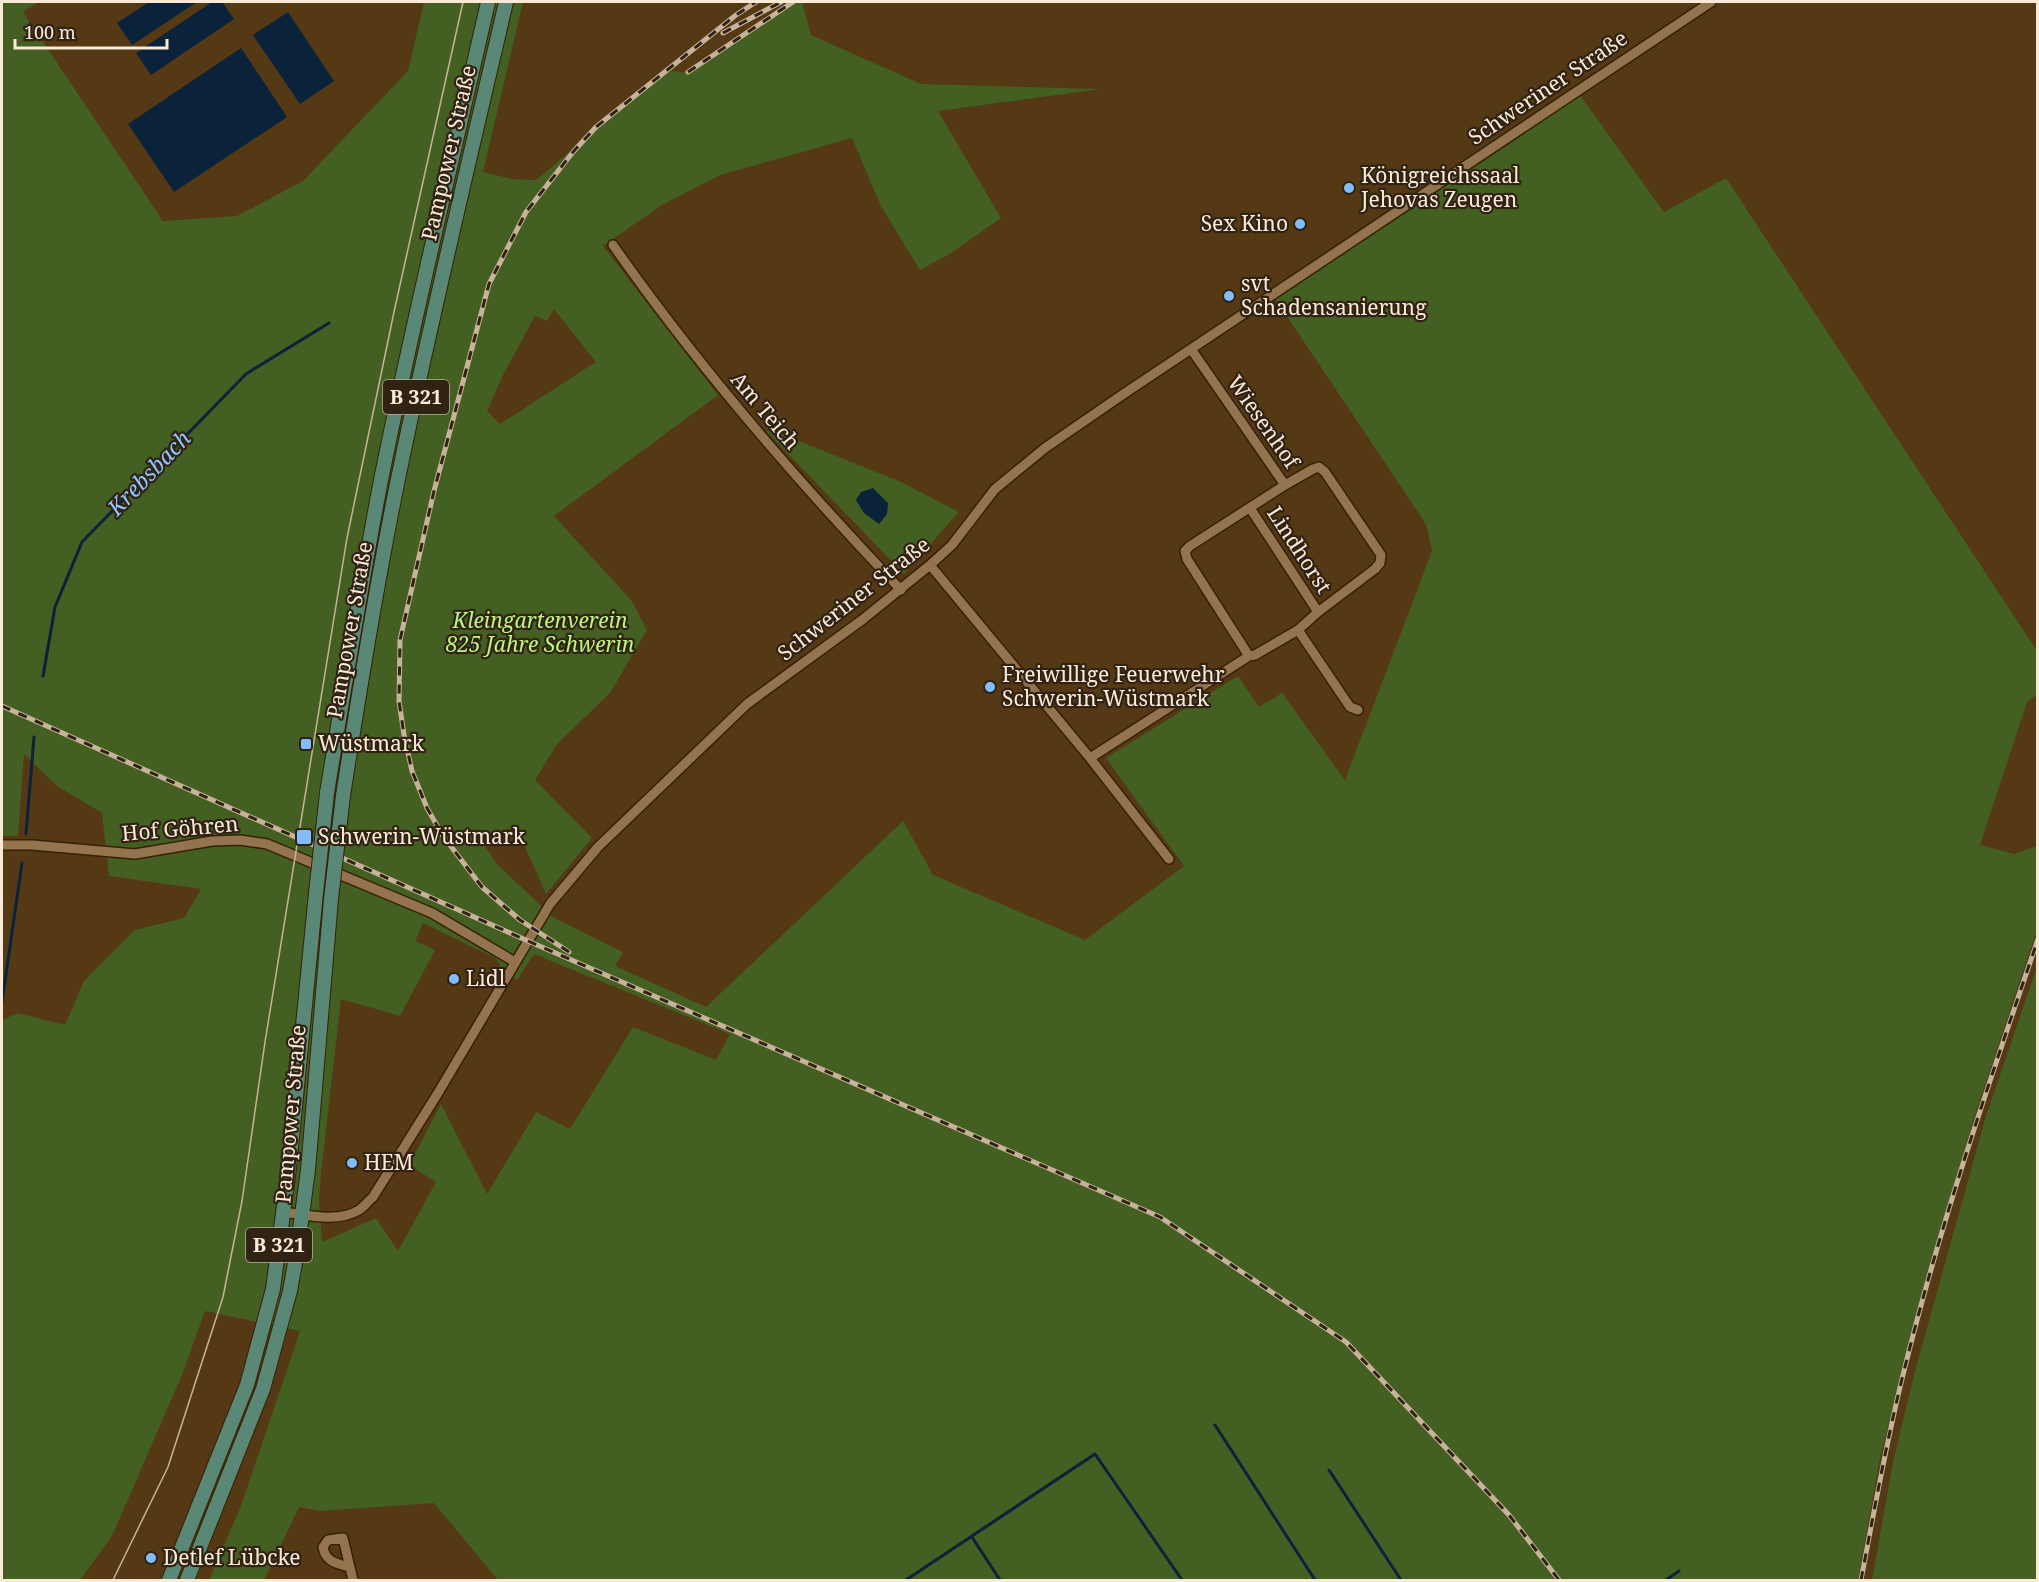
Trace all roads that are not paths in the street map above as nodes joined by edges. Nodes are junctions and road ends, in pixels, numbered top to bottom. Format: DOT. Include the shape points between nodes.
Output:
graph roads {
  1 [pos="488,2"];
  2 [pos="506,2"];
  3 [pos="1711,2"];
  4 [pos="613,245"];
  5 [pos="1191,349"];
  6 [pos="1285,485"];
  7 [pos="1250,508"];
  8 [pos="930,565"];
  9 [pos="901,590"];
  10 [pos="1318,612"];
  11 [pos="1298,630"];
  12 [pos="1249,656"];
  13 [pos="1358,710"];
  14 [pos="1090,758"];
  15 [pos="2,845"];
  16 [pos="1169,859"];
  17 [pos="515,962"];
  18 [pos="284,1212"];
  19 [pos="303,1214"];
  20 [pos="350,1567"];
  21 [pos="169,1581"];
  22 [pos="187,1581"];
  23 [pos="353,1581"];
  1 -- 18 [label="main road, Pampower Straße / B 321, bridge" via="408,352 354,627 327,793"];
  2 -- 19 [label="main road, Pampower Straße / B 321, bridge" via="425,354 369,630 342,796"];
  3 -- 5 [label="street, Schweriner Straße"];
  4 -- 9 [label="street, Am Teich" via="736,407"];
  5 -- 6 [label="street, Wiesenhof"];
  5 -- 8 [label="street, Schweriner Straße" via="1045,448 995,489 952,545"];
  6 -- 7 [label="street, Wiesenhof"];
  6 -- 10 [label="street, Lindhorst" via="1319,467 1381,555 1375,569"];
  7 -- 10 [label="street, Lindhorst"];
  7 -- 12 [label="street, Wiesenhof" via="1185,551"];
  8 -- 9 [label="street, Schweriner Straße"];
  8 -- 14 [label="street"];
  9 -- 17 [label="street, Schweriner Straße" via="747,704 598,847 550,904"];
  10 -- 11 [label="street, Lindhorst"];
  11 -- 12 [label="street, Lindhorst"];
  11 -- 13 [label="street" via="1350,707"];
  12 -- 14 [label="street"];
  14 -- 16 [label="street"];
  15 -- 17 [label="street, Hof Göhren" via="135,854 212,841 254,841 432,913"];
  17 -- 19 [label="street, Schweriner Straße" via="373,1197 359,1210 343,1216"];
  18 -- 19 [label="street, Schweriner Straße"];
  18 -- 21 [label="main road, Pampower Straße / B 321" via="273,1288 247,1385"];
  19 -- 22 [label="main road, Pampower Straße / B 321" via="290,1291 263,1389"];
  20 -- 23 [label="street"];
}
